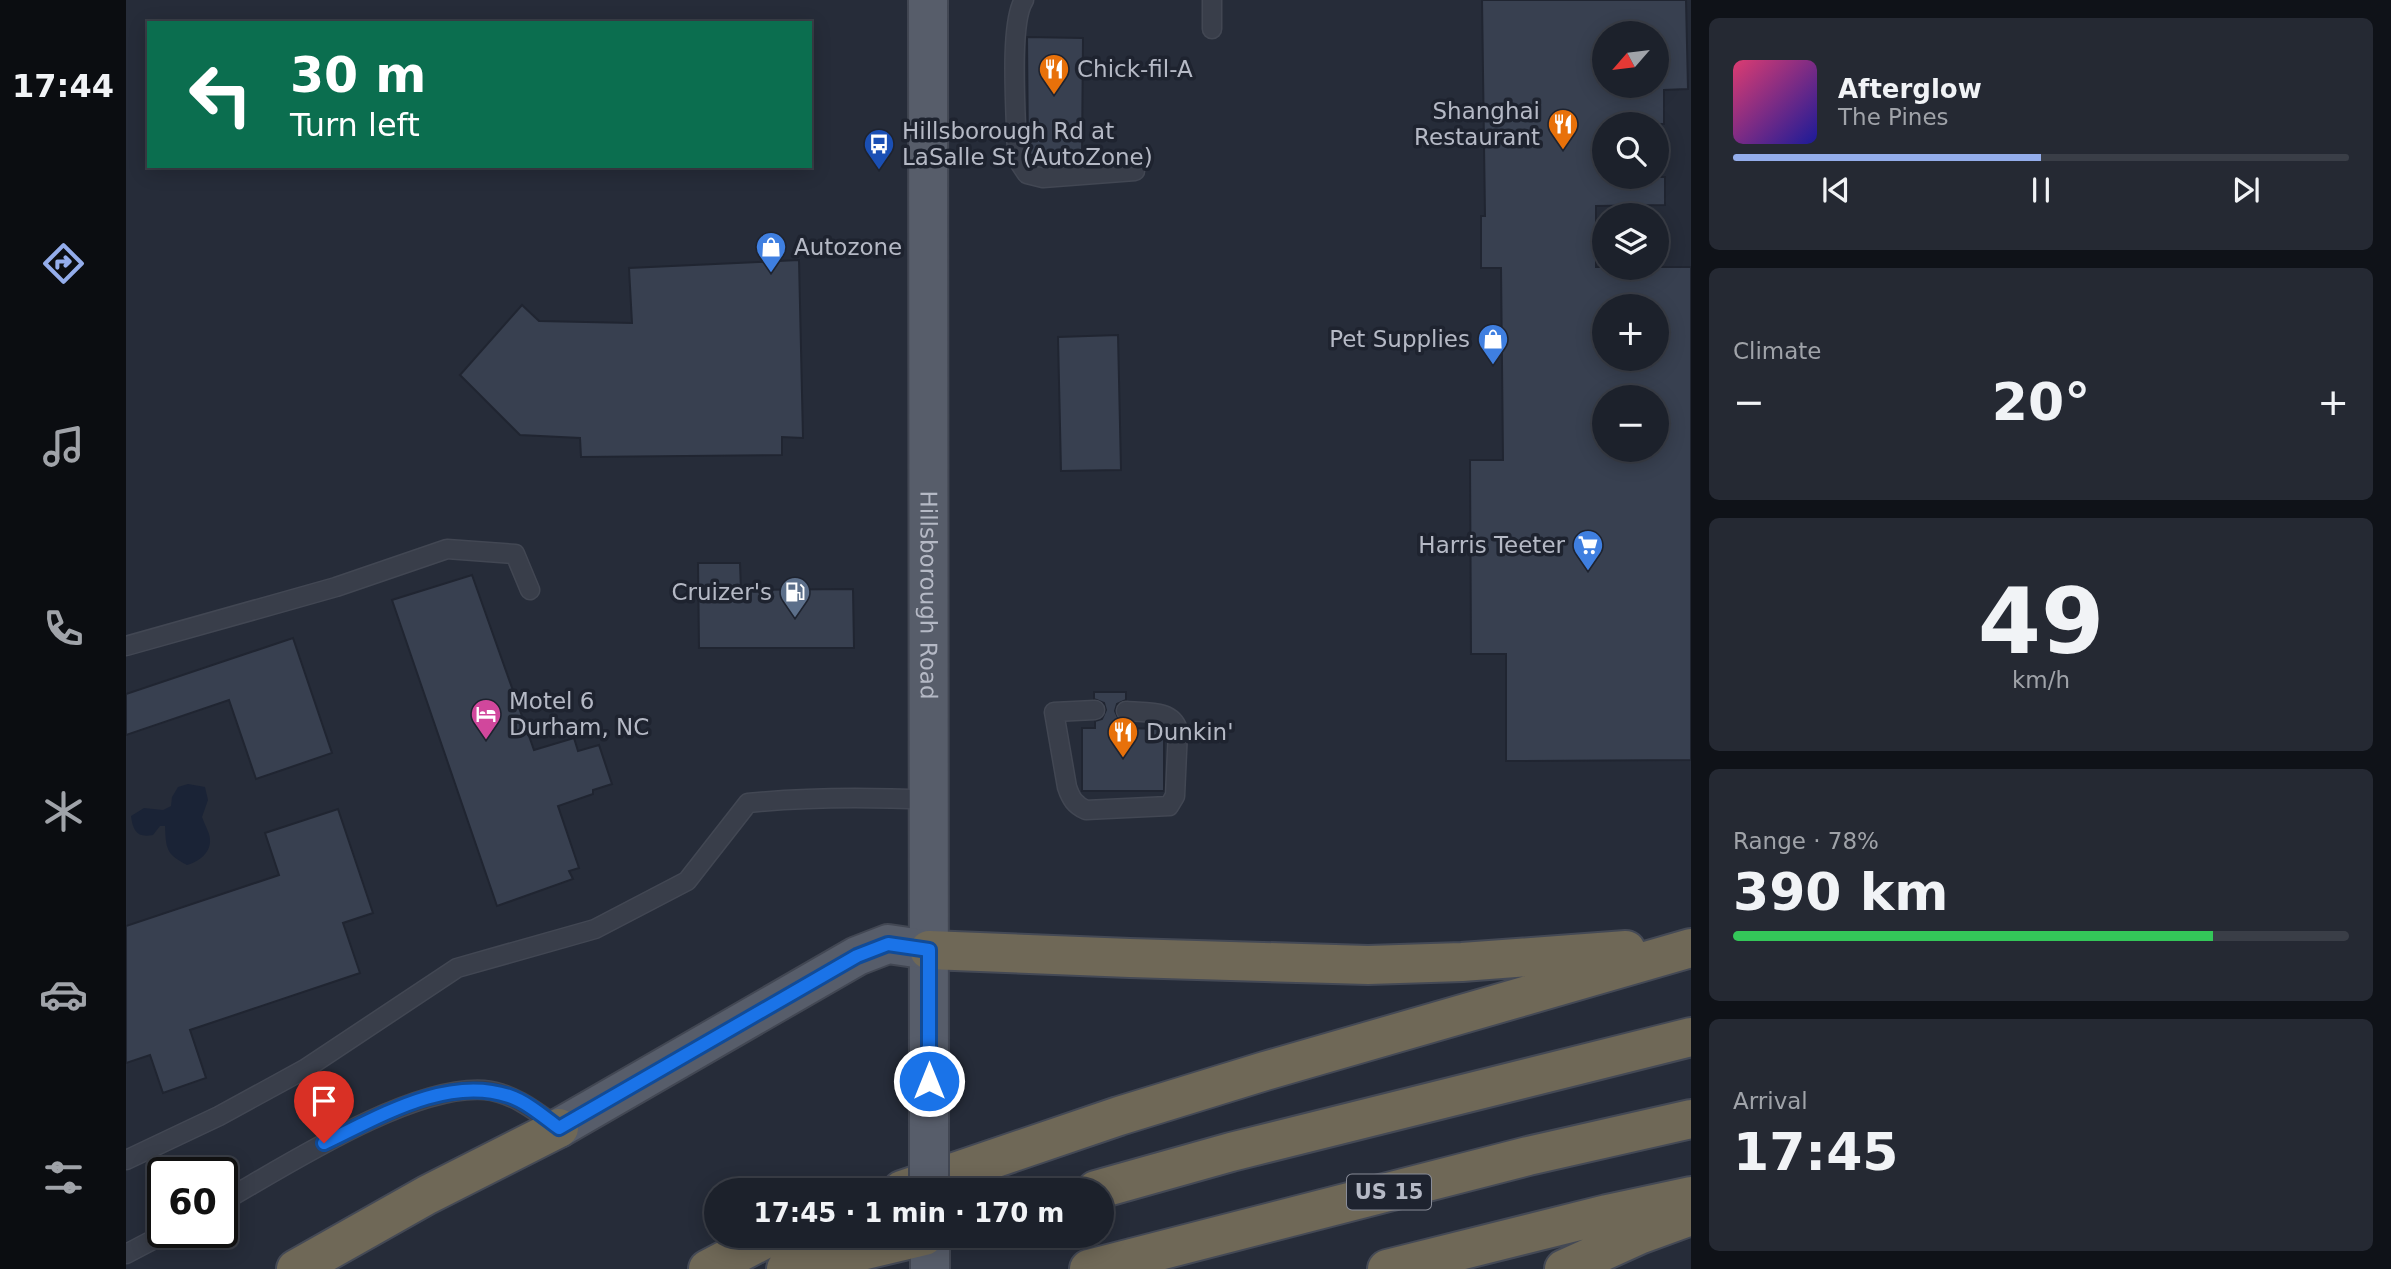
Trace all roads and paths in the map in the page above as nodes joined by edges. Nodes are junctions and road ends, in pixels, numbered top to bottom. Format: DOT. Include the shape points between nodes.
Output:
graph roads {
  1 [pos="928,0"];
  2 [pos="1024,0"];
  3 [pos="1212,0"];
  4 [pos="1212,29"];
  5 [pos="1135,171"];
  6 [pos="530,590"];
  7 [pos="126,646"];
  8 [pos="1095,710"];
  9 [pos="1126,710"];
  10 [pos="929,800"];
  11 [pos="1691,947"];
  12 [pos="929,950"];
  13 [pos="1691,1037"];
  14 [pos="1691,1119"];
  15 [pos="559,1128"];
  16 [pos="126,1160"];
  17 [pos="929,1178"];
  18 [pos="937,1178"];
  19 [pos="1114,1185"];
  20 [pos="238,1193"];
  21 [pos="1691,1196"];
  22 [pos="1691,1216"];
  23 [pos="147,1243"];
  24 [pos="748,1248"];
  25 [pos="874,1248"];
  26 [pos="930,1248"];
  27 [pos="126,1254"];
  28 [pos="296,1269"];
  29 [pos="708,1269"];
  30 [pos="786,1269"];
  31 [pos="930,1269"];
  32 [pos="1088,1269"];
  33 [pos="1387,1269"];
  34 [pos="1564,1269"];
  1 -- 10 [label="main road, Hillsborough Road"];
  2 -- 5 [label="lane" via="1015,33 1017,159 1027,174 1043,178"];
  3 -- 4 [label="lane"];
  6 -- 7 [label="lane" via="515,554 447,549 336,587"];
  8 -- 9 [label="lane" via="1054,712 1070,797 1086,810 1169,806 1175,796 1176,723 1164,715"];
  10 -- 12 [label="main road, Hillsborough Road"];
  10 -- 16 [label="lane" via="800,798 748,803 687,881 595,929 457,968 305,1069"];
  11 -- 12 [label="highway" via="1368,965"];
  11 -- 18 [label="highway" via="1252,1075"];
  12 -- 15 [label="main road" via="888,944 857,956"];
  12 -- 17 [label="main road, Hillsborough Road, bridge"];
  13 -- 19 [label="highway"];
  14 -- 32 [label="highway, US 15"];
  15 -- 20 [label="lane" via="512,1097 485,1090 455,1091 394,1110 324,1143"];
  15 -- 28 [label="highway"];
  21 -- 33 [label="highway"];
  22 -- 34 [label="highway"];
  23 -- 27 [label="lane"];
  24 -- 29 [label="highway"];
  25 -- 30 [label="highway"];
  26 -- 31 [label="main road"];
}
